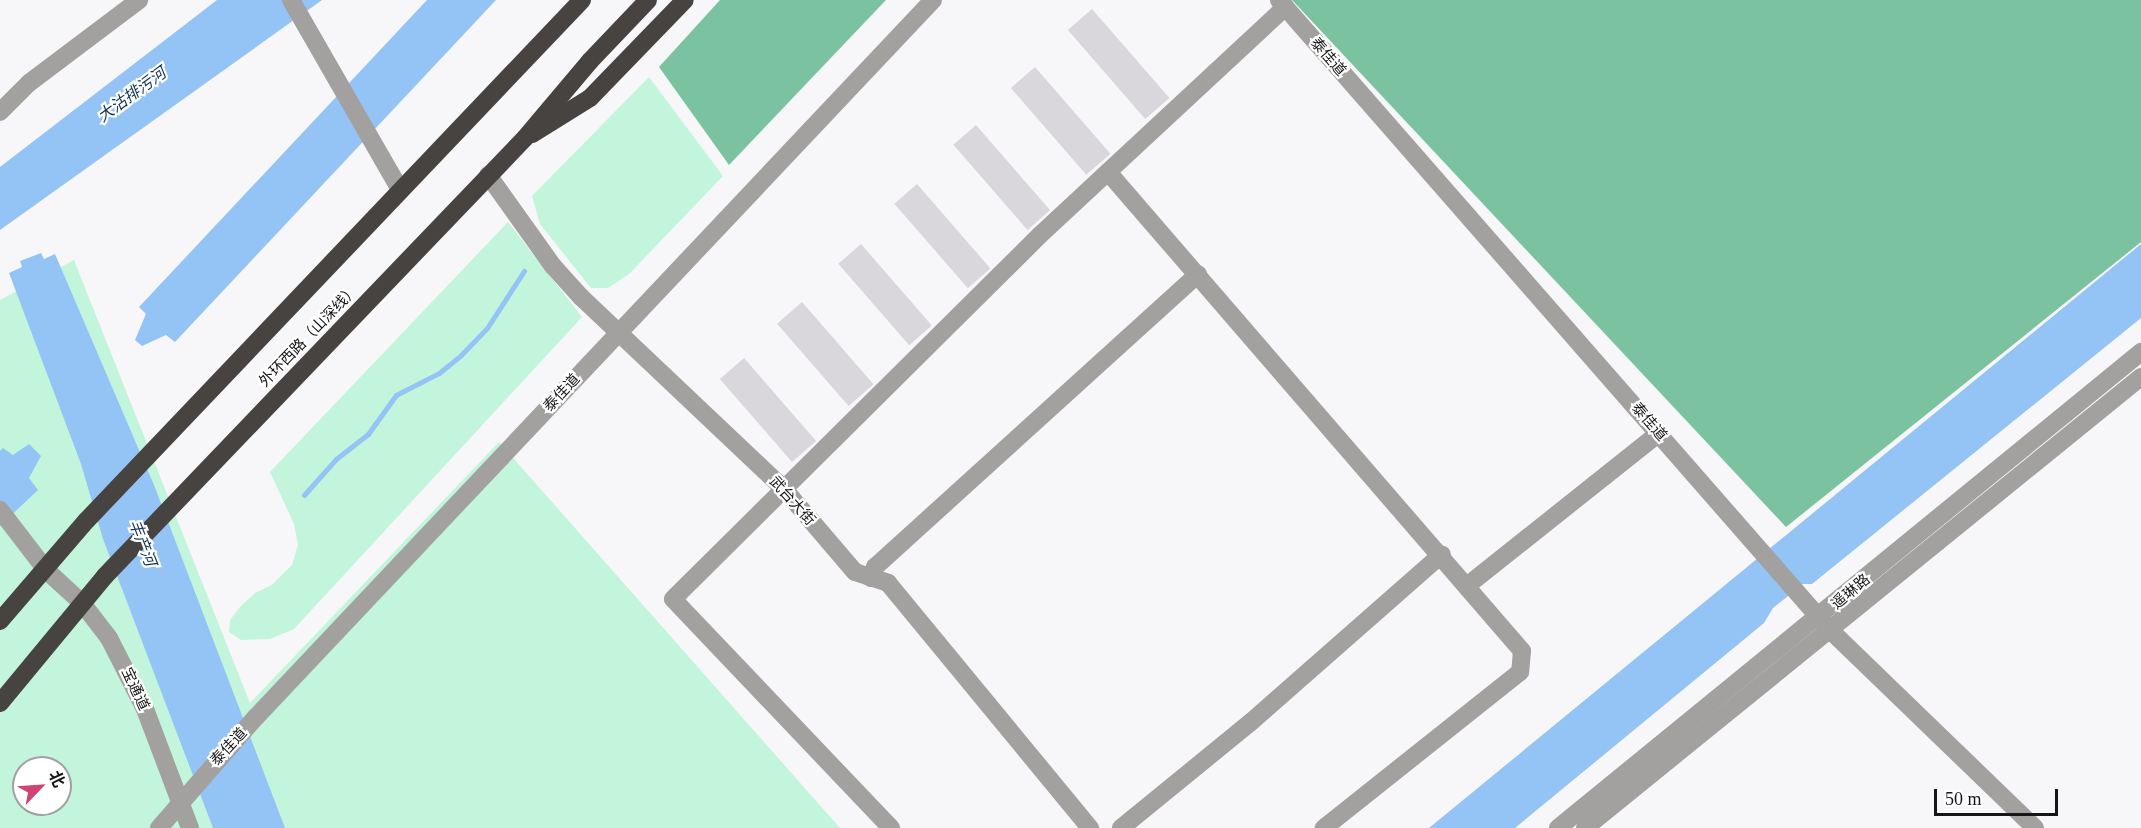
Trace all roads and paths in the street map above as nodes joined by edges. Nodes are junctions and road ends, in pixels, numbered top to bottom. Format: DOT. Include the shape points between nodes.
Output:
graph roads {
  1 [pos="139,0"];
  2 [pos="291,0"];
  3 [pos="582,0"];
  4 [pos="648,0"];
  5 [pos="685,0"];
  6 [pos="933,0"];
  7 [pos="1282,4"];
  8 [pos="0,112"];
  9 [pos="525,138"];
  10 [pos="1108,172"];
  11 [pos="488,175"];
  12 [pos="401,191"];
  13 [pos="1198,274"];
  14 [pos="618,333"];
  15 [pos="2141,352"];
  16 [pos="2141,377"];
  17 [pos="1659,433"];
  18 [pos="784,489"];
  19 [pos="0,510"];
  20 [pos="1442,554"];
  21 [pos="45,570"];
  22 [pos="871,578"];
  23 [pos="1468,585"];
  24 [pos="82,603"];
  25 [pos="1819,618"];
  26 [pos="0,621"];
  27 [pos="0,703"];
  28 [pos="180,801"];
  29 [pos="159,828"];
  30 [pos="190,828"];
  31 [pos="891,828"];
  32 [pos="1090,828"];
  33 [pos="1121,828"];
  34 [pos="1324,828"];
  35 [pos="1558,828"];
  36 [pos="1585,828"];
  37 [pos="2035,828"];
  1 -- 8 [label="street" via="29,83"];
  2 -- 12 [label="street"];
  3 -- 12 [label="highway"];
  4 -- 9 [label="highway, 外环西路（山深线）"];
  5 -- 9 [label="highway" via="590,98"];
  6 -- 14 [label="street, 泰佳道"];
  7 -- 10 [label="street"];
  7 -- 17 [label="street, 泰佳道"];
  9 -- 11 [label="highway, 外环西路（山深线）"];
  10 -- 13 [label="street"];
  10 -- 18 [label="street"];
  11 -- 14 [label="street, 武台大街" via="553,266"];
  11 -- 24 [label="highway, 外环西路（山深线）"];
  12 -- 21 [label="highway" via="87,520"];
  13 -- 20 [label="street"];
  13 -- 22 [label="street" via="875,567"];
  14 -- 18 [label="street, 武台大街"];
  14 -- 28 [label="street, 泰佳道"];
  15 -- 25 [label="street, 遥琳路"];
  16 -- 25 [label="street, 遥琳路"];
  17 -- 23 [label="street"];
  17 -- 25 [label="street, 泰佳道"];
  18 -- 22 [label="street, 武台大街" via="855,572"];
  18 -- 31 [label="street" via="673,599"];
  19 -- 21 [label="street, 宝通道"];
  20 -- 23 [label="street"];
  20 -- 33 [label="street" via="1251,722"];
  21 -- 24 [label="street, 宝通道"];
  21 -- 26 [label="highway"];
  22 -- 32 [label="street, 武台大街" via="888,583"];
  23 -- 34 [label="street" via="1522,651 1520,672"];
  24 -- 27 [label="highway, 外环西路（山深线）"];
  24 -- 28 [label="street, 宝通道" via="127,669"];
  25 -- 35 [label="street, 遥琳路"];
  25 -- 36 [label="street, 遥琳路"];
  25 -- 37 [label="street, 泰佳道"];
  28 -- 29 [label="street, 泰佳道"];
  28 -- 30 [label="street, 宝通道"];
}
